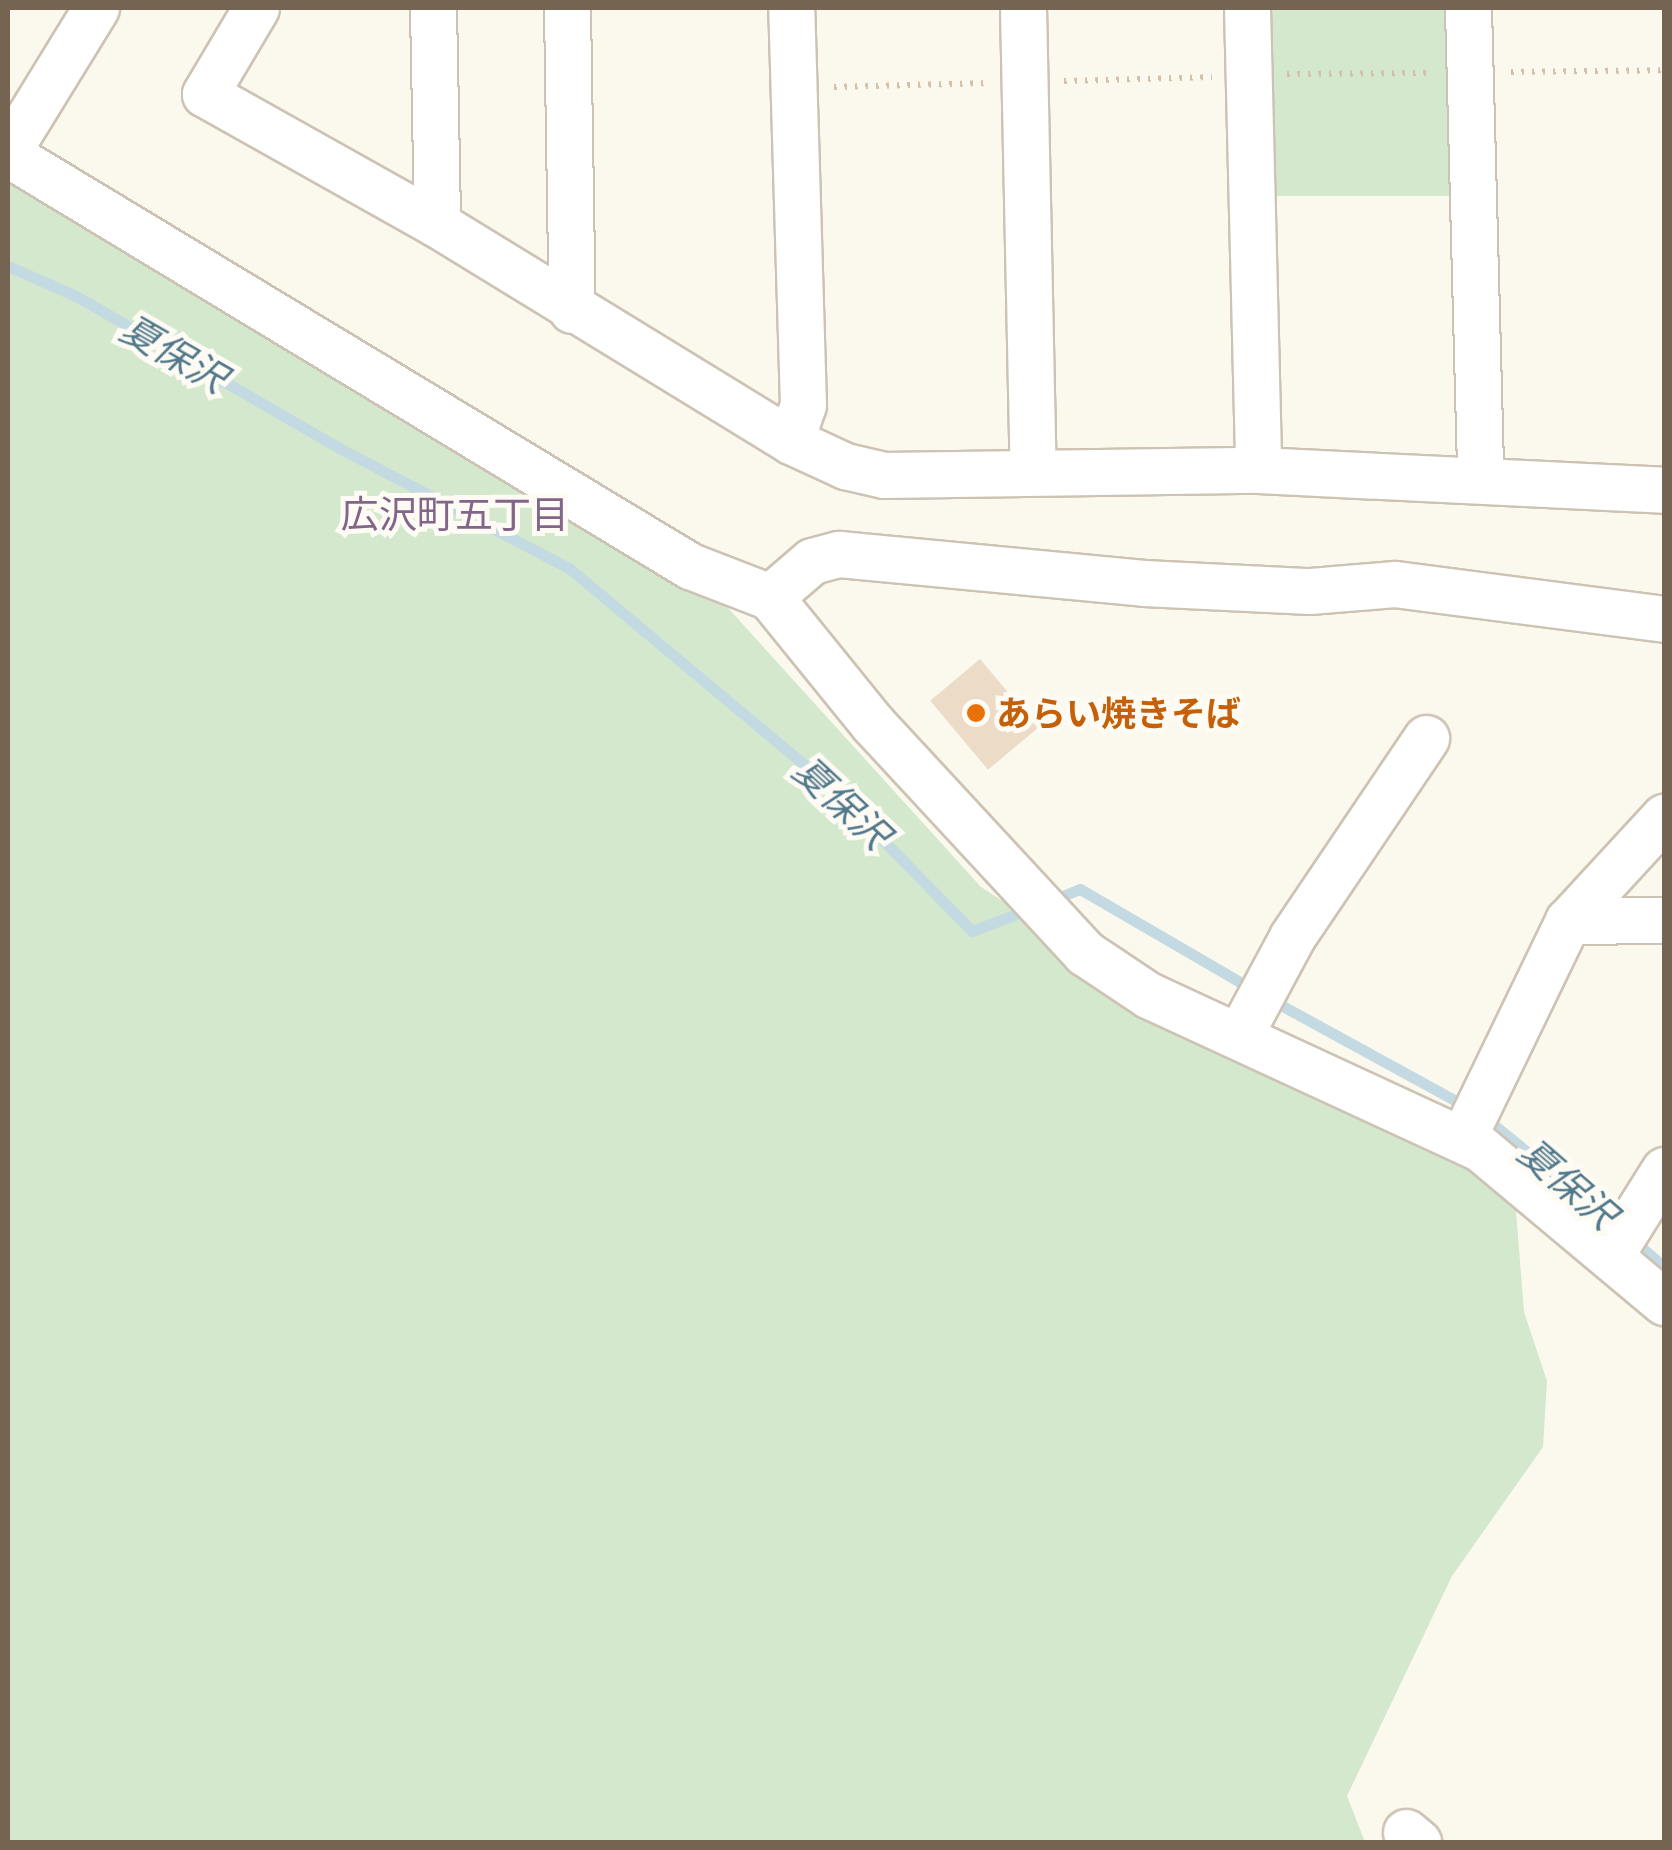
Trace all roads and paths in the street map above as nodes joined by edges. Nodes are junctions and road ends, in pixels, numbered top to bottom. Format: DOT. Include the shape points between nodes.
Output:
graph roads {
  1 [pos="96,8"];
  2 [pos="256,8"];
  3 [pos="434,8"];
  4 [pos="568,8"];
  5 [pos="792,8"];
  6 [pos="1023,8"];
  7 [pos="1247,8"];
  8 [pos="1468,8"];
  9 [pos="1664,70"];
  10 [pos="1451,73"];
  11 [pos="1490,73"];
  12 [pos="1267,74"];
  13 [pos="8,153"];
  14 [pos="436,224"];
  15 [pos="572,310"];
  16 [pos="791,441"];
  17 [pos="1032,470"];
  18 [pos="1258,470"];
  19 [pos="1480,480"];
  20 [pos="1664,490"];
  21 [pos="770,597"];
  22 [pos="1664,619"];
  23 [pos="1426,738"];
  24 [pos="1664,817"];
  25 [pos="1568,920"];
  26 [pos="1664,920"];
  27 [pos="1239,1036"];
  28 [pos="1462,1138"];
  29 [pos="1664,1170"];
  30 [pos="1612,1253"];
  31 [pos="1664,1302"];
  1 -- 13 [label="street"];
  2 -- 14 [label="street" via="205,94"];
  3 -- 14 [label="street"];
  4 -- 15 [label="street"];
  5 -- 16 [label="street" via="803,405"];
  6 -- 17 [label="street"];
  7 -- 18 [label="street"];
  8 -- 19 [label="street"];
  9 -- 11 [label="path"];
  10 -- 12 [label="path"];
  13 -- 21 [label="street" via="690,566"];
  14 -- 15 [label="street"];
  15 -- 16 [label="street"];
  16 -- 17 [label="street" via="845,466 884,474"];
  17 -- 18 [label="street"];
  18 -- 19 [label="street"];
  19 -- 20 [label="street"];
  21 -- 22 [label="street" via="812,562 839,554 1144,584 1310,591 1396,584"];
  21 -- 27 [label="street" via="872,724 1085,953 1148,995"];
  23 -- 27 [label="street" via="1292,937"];
  24 -- 25 [label="street"];
  25 -- 26 [label="street"];
  25 -- 28 [label="street"];
  27 -- 28 [label="street"];
  28 -- 30 [label="street"];
  29 -- 30 [label="street"];
  30 -- 31 [label="street"];
}
